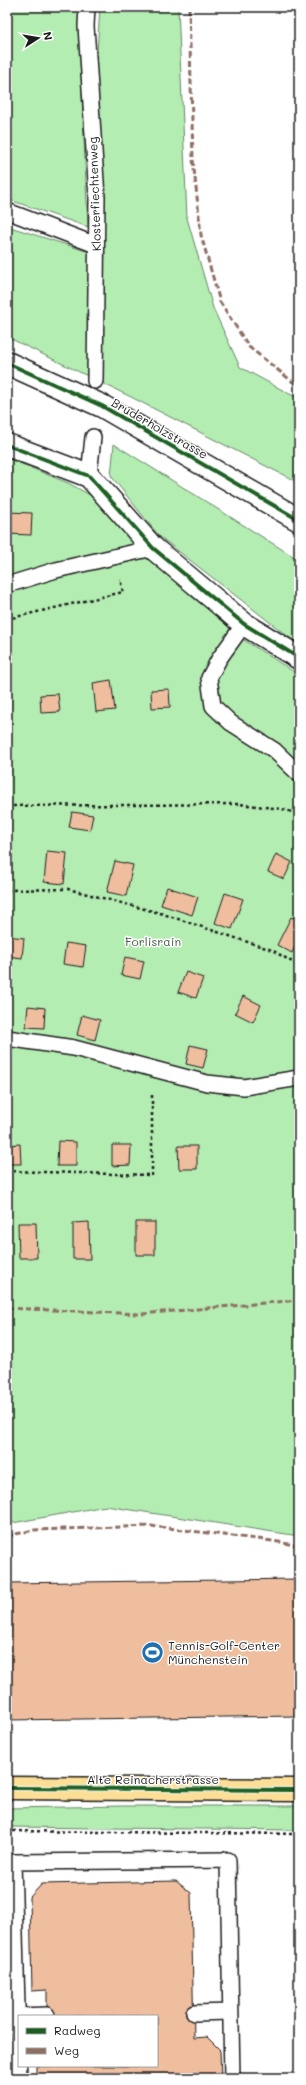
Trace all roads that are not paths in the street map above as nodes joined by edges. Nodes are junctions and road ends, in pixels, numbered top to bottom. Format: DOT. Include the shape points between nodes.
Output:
graph roads {
  1 [pos="87,7"];
  2 [pos="7,211"];
  3 [pos="96,245"];
  4 [pos="7,363"];
  5 [pos="95,381"];
  6 [pos="93,437"];
  7 [pos="7,445"];
  8 [pos="89,476"];
  9 [pos="299,520"];
  10 [pos="153,548"];
  11 [pos="7,585"];
  12 [pos="244,624"];
  13 [pos="299,658"];
  14 [pos="299,774"];
  15 [pos="7,1038"];
  16 [pos="299,1078"];
  17 [pos="7,1788"];
  18 [pos="299,1790"];
  19 [pos="194,2012"];
  20 [pos="230,2012"];
  21 [pos="17,2016"];
  22 [pos="18,2078"];
  23 [pos="232,2078"];
  1 -- 3 [label="lane, Klosterfiechtenweg"];
  2 -- 3 [label="lane"];
  3 -- 5 [label="lane, Klosterfiechtenweg"];
  4 -- 9 [label="street, Bruderholzstrasse" via="102,406"];
  6 -- 8 [label="lane"];
  7 -- 8 [label="street"];
  8 -- 10 [label="street"];
  10 -- 11 [label="lane" via="56,570"];
  10 -- 12 [label="street"];
  12 -- 13 [label="street"];
  12 -- 14 [label="lane" via="209,678 213,706 231,723 274,750"];
  15 -- 16 [label="lane" via="74,1048 207,1083 244,1088"];
  17 -- 18 [label="main road, Alte Reinacherstrasse"];
  19 -- 20 [label="lane"];
  20 -- 21 [label="lane" via="228,1860 13,1862"];
  20 -- 23 [label="lane"];
  21 -- 22 [label="lane"];
}
